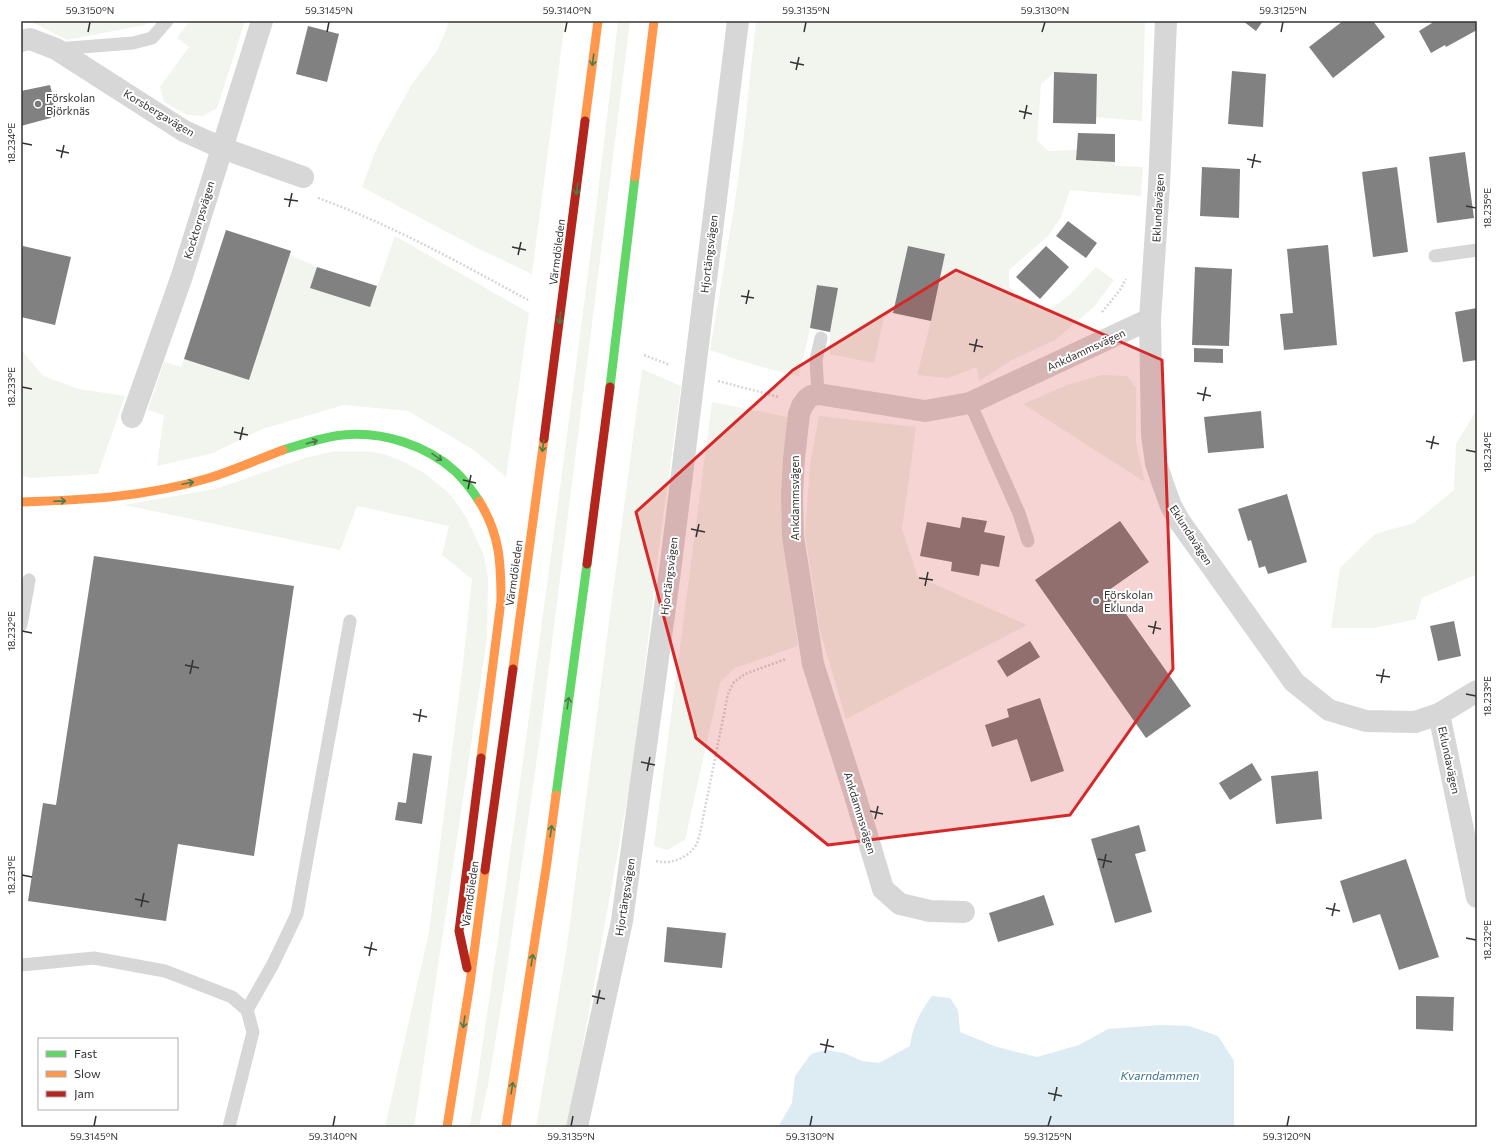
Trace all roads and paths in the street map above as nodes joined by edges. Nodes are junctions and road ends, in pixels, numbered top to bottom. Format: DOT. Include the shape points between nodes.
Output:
graph roads {
  1 [pos="167,21"];
  2 [pos="262,21"];
  3 [pos="598,21"];
  4 [pos="654,21"];
  5 [pos="738,21"];
  6 [pos="1166,21"];
  7 [pos="24,37"];
  8 [pos="56,49"];
  9 [pos="222,148"];
  10 [pos="307,186"];
  11 [pos="1477,250"];
  12 [pos="1435,256"];
  13 [pos="528,300"];
  14 [pos="1150,320"];
  15 [pos="821,338"];
  16 [pos="644,355"];
  17 [pos="673,366"];
  18 [pos="714,380"];
  19 [pos="818,394"];
  20 [pos="970,403"];
  21 [pos="132,417"];
  22 [pos="797,425"];
  23 [pos="21,502"];
  24 [pos="1028,541"];
  25 [pos="29,580"];
  26 [pos="350,621"];
  27 [pos="21,626"];
  28 [pos="811,650"];
  29 [pos="1477,691"];
  30 [pos="1439,714"];
  31 [pos="650,860"];
  32 [pos="1477,897"];
  33 [pos="964,912"];
  34 [pos="21,965"];
  35 [pos="470,983"];
  36 [pos="247,1010"];
  37 [pos="229,1127"];
  38 [pos="447,1127"];
  39 [pos="506,1127"];
  40 [pos="577,1127"];
  1 -- 8 [label="lane" via="152,38 133,43"];
  2 -- 9 [label="street, Kocktorpsvägen"];
  3 -- 35 [label="highway, Värmdöleden, one-way"];
  39 -- 4 [label="highway, one-way" via="549,846 603,441"];
  5 -- 40 [label="street, Hjortängsvägen" via="670,571 622,921"];
  6 -- 14 [label="street, Eklundavägen" via="1160,186"];
  7 -- 8 [label="street, Korsbergavägen"];
  8 -- 9 [label="street, Korsbergavägen" via="184,130"];
  9 -- 10 [label="street, Korsbergavägen"];
  9 -- 21 [label="street, Kocktorpsvägen" via="182,276"];
  10 -- 13 [label="path" via="339,206 468,267"];
  11 -- 12 [label="lane"];
  14 -- 20 [label="street, Ankdammsvägen"];
  14 -- 30 [label="street, Eklundavägen" via="1152,435 1156,463 1171,506 1294,682 1329,710 1366,721 1415,722"];
  15 -- 19 [label="lane" via="816,360"];
  16 -- 17 [label="path"];
  18 -- 22 [label="path" via="781,398"];
  19 -- 20 [label="street, Ankdammsvägen" via="925,411"];
  19 -- 22 [label="street, Ankdammsvägen" via="811,396 802,406"];
  20 -- 24 [label="lane" via="1019,513"];
  22 -- 28 [label="street, Ankdammsvägen" via="792,495 793,537"];
  23 -- 35 [label="highway, one-way" via="128,496 202,480 330,436 350,435 371,435 411,444 450,466 466,482 481,503 492,526 502,571 501,601 459,931"];
  25 -- 27 [label="lane"];
  26 -- 36 [label="lane" via="297,914"];
  28 -- 31 [label="path" via="745,674 734,682 728,694 696,845 688,854 674,861 662,863"];
  28 -- 33 [label="street, Ankdammsvägen" via="813,664 883,889 900,904 930,911"];
  29 -- 30 [label="street"];
  30 -- 32 [label="street, Eklundavägen"];
  34 -- 36 [label="lane" via="94,958 165,971 232,997"];
  35 -- 38 [label="highway, Värmdöleden, one-way"];
  36 -- 37 [label="lane" via="253,1032"];
}
